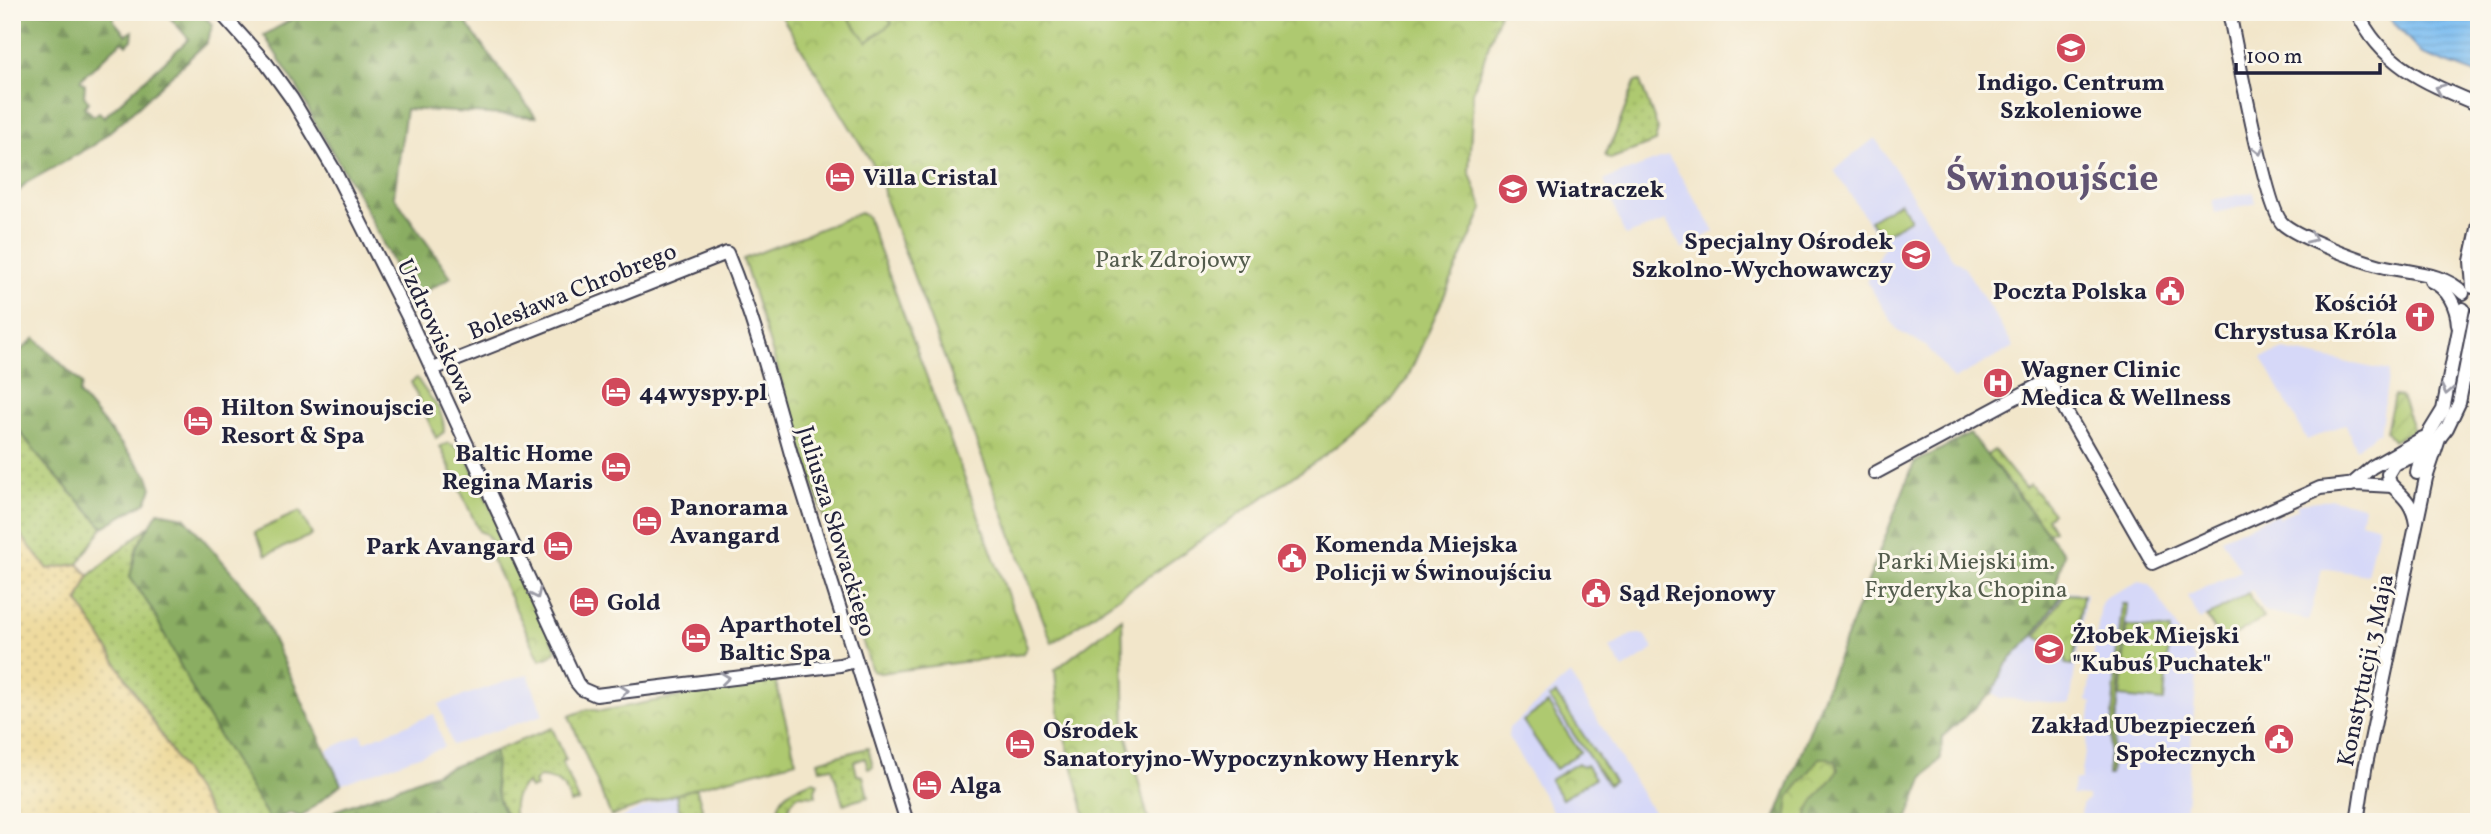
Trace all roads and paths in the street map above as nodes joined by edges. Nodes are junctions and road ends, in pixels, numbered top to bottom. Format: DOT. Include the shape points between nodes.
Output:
graph roads {
  1 [pos="220,12"];
  2 [pos="2229,12"];
  3 [pos="2357,12"];
  4 [pos="2479,105"];
  5 [pos="2479,224"];
  6 [pos="727,253"];
  7 [pos="2409,273"];
  8 [pos="2471,289"];
  9 [pos="2463,309"];
  10 [pos="2477,315"];
  11 [pos="2469,335"];
  12 [pos="432,369"];
  13 [pos="2423,438"];
  14 [pos="2440,439"];
  15 [pos="2397,464"];
  16 [pos="1875,473"];
  17 [pos="2416,477"];
  18 [pos="2353,484"];
  19 [pos="2396,488"];
  20 [pos="2422,501"];
  21 [pos="2416,528"];
  22 [pos="855,661"];
  23 [pos="907,822"];
  24 [pos="2357,822"];
  1 -- 12 [label="street, Uzdrowiskowa" via="266,64 320,145"];
  2 -- 7 [label="street, one-way" via="2276,215 2292,230 2351,256"];
  4 -- 3 [label="street, one-way" via="2404,69 2378,44"];
  5 -- 8 [label="street"];
  6 -- 12 [label="street, Bolesława Chrobrego"];
  6 -- 22 [label="street, Juliusza Słowackiego" via="765,360"];
  7 -- 8 [label="street"];
  7 -- 11 [label="street" via="2437,284 2449,295"];
  8 -- 9 [label="street" via="2460,299"];
  9 -- 10 [label="street"];
  9 -- 11 [label="street"];
  10 -- 11 [label="street"];
  11 -- 13 [label="street, one-way" via="2442,410"];
  11 -- 14 [label="street" via="2459,403"];
  12 -- 22 [label="street, Uzdrowiskowa, one-way" via="582,689 596,695"];
  13 -- 15 [label="street" via="2413,455"];
  13 -- 18 [label="street" via="2372,467"];
  14 -- 17 [label="street" via="2419,464"];
  14 -- 20 [label="street"];
  15 -- 17 [label="street" via="2413,466"];
  15 -- 18 [label="street"];
  15 -- 19 [label="street" via="2388,477"];
  16 -- 18 [label="street" via="2048,380 2153,563 2320,488"];
  17 -- 19 [label="street" via="2409,489"];
  17 -- 20 [label="street, Konstytucji 3 Maja"];
  18 -- 19 [label="street"];
  19 -- 21 [label="street" via="2410,503"];
  20 -- 21 [label="street, Konstytucji 3 Maja"];
  21 -- 24 [label="street, Konstytucji 3 Maja"];
  22 -- 23 [label="street, Juliusza Słowackiego"];
}
